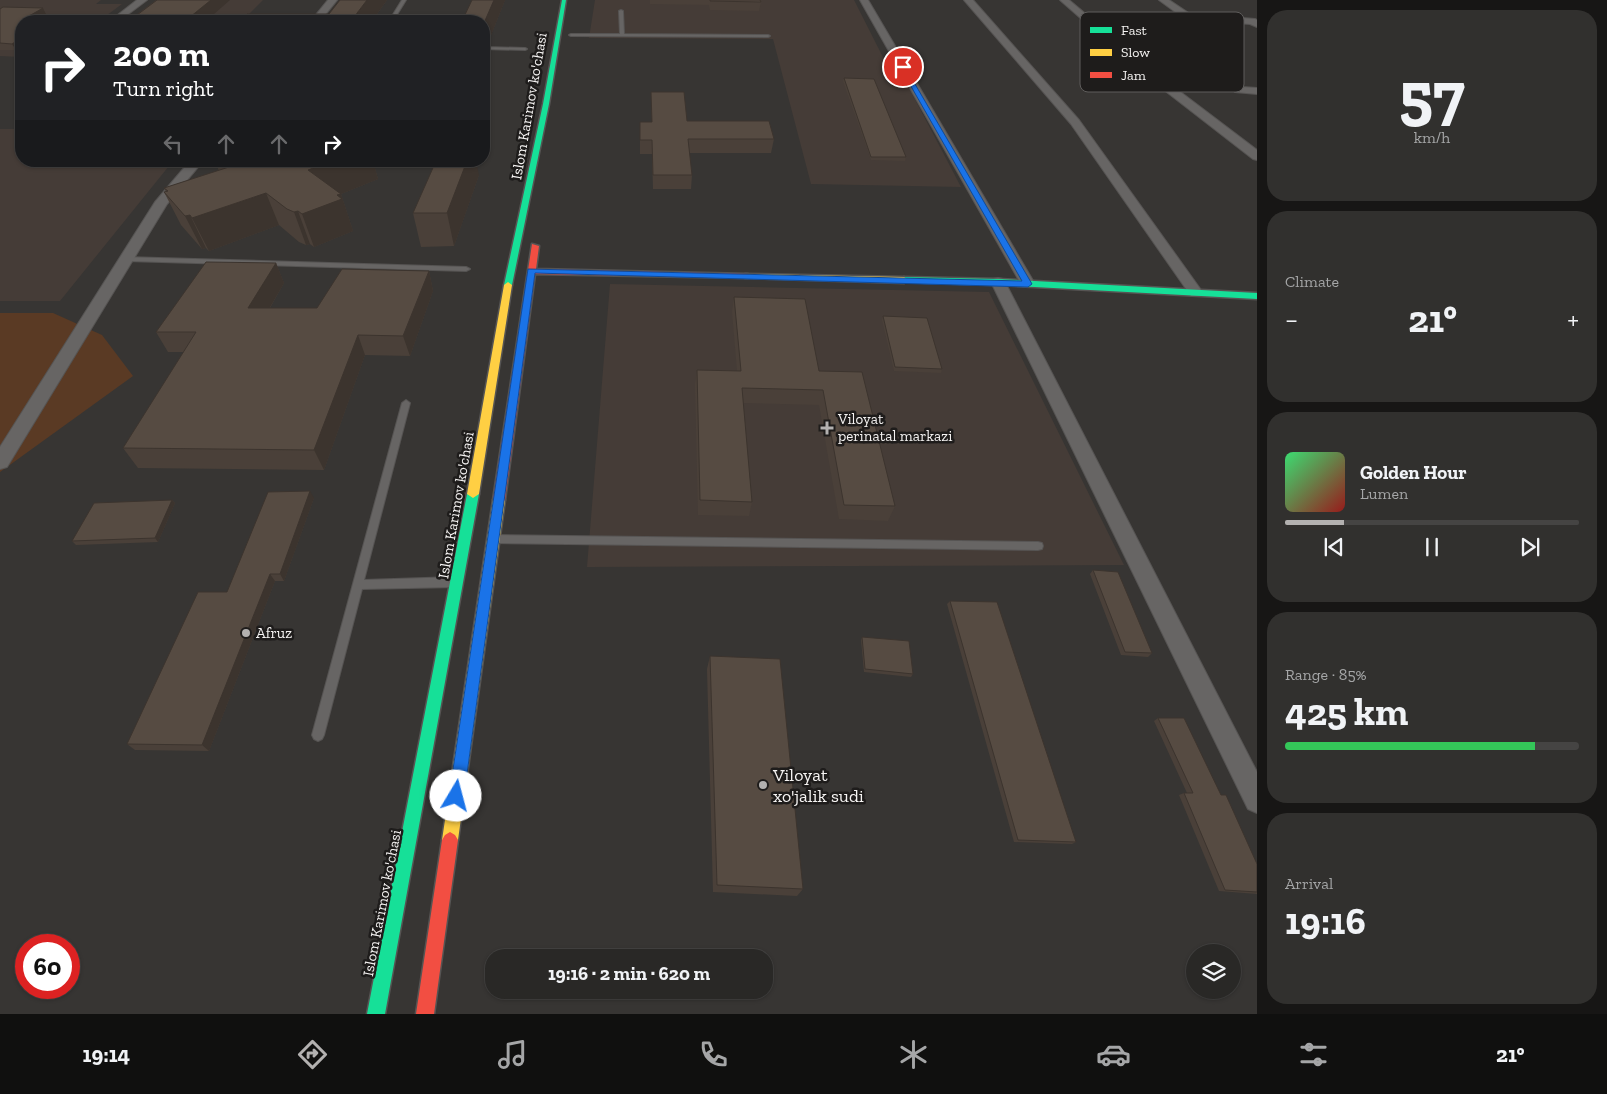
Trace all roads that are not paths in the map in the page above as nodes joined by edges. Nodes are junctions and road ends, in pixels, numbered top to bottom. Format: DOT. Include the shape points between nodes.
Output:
graph roads {
  1 [pos="143,0"];
  2 [pos="333,0"];
  3 [pos="404,0"];
  4 [pos="564,0"];
  5 [pos="864,0"];
  6 [pos="968,0"];
  7 [pos="1064,0"];
  8 [pos="1163,0"];
  9 [pos="621,11"];
  10 [pos="1181,12"];
  11 [pos="1080,14"];
  12 [pos="122,15"];
  13 [pos="320,15"];
  14 [pos="395,15"];
  15 [pos="1244,20"];
  16 [pos="1257,24"];
  17 [pos="571,35"];
  18 [pos="622,35"];
  19 [pos="768,36"];
  20 [pos="490,48"];
  21 [pos="525,49"];
  22 [pos="1244,91"];
  23 [pos="1174,92"];
  24 [pos="1257,92"];
  25 [pos="1257,156"];
  26 [pos="192,167"];
  27 [pos="538,231"];
  28 [pos="127,259"];
  29 [pos="466,269"];
  30 [pos="531,271"];
  31 [pos="998,282"];
  32 [pos="1028,284"];
  33 [pos="1196,293"];
  34 [pos="1257,296"];
  35 [pos="406,403"];
  36 [pos="0,462"];
  37 [pos="493,539"];
  38 [pos="1038,546"];
  39 [pos="458,582"];
  40 [pos="358,585"];
  41 [pos="318,735"];
  42 [pos="1257,800"];
  43 [pos="376,1014"];
  44 [pos="425,1014"];
  1 -- 12 [label="street"];
  2 -- 13 [label="street"];
  3 -- 14 [label="lane"];
  4 -- 39 [label="main road, Islom Karimov ko'chasi" via="508,287"];
  5 -- 32 [label="street"];
  6 -- 33 [label="street" via="1075,122"];
  7 -- 11 [label="street"];
  8 -- 10 [label="street"];
  9 -- 18 [label="lane"];
  15 -- 16 [label="street"];
  17 -- 18 [label="lane"];
  18 -- 19 [label="lane"];
  20 -- 21 [label="lane"];
  22 -- 24 [label="street"];
  23 -- 25 [label="street"];
  26 -- 28 [label="street" via="162,202"];
  27 -- 30 [label="main road"];
  28 -- 29 [label="lane"];
  28 -- 36 [label="street"];
  30 -- 31 [label="main road"];
  30 -- 37 [label="main road"];
  31 -- 32 [label="main road"];
  31 -- 42 [label="street"];
  32 -- 33 [label="main road"];
  33 -- 34 [label="main road"];
  35 -- 40 [label="lane"];
  37 -- 38 [label="lane"];
  37 -- 44 [label="main road"];
  39 -- 40 [label="lane"];
  39 -- 43 [label="main road, Islom Karimov ko'chasi"];
  40 -- 41 [label="lane"];
}
